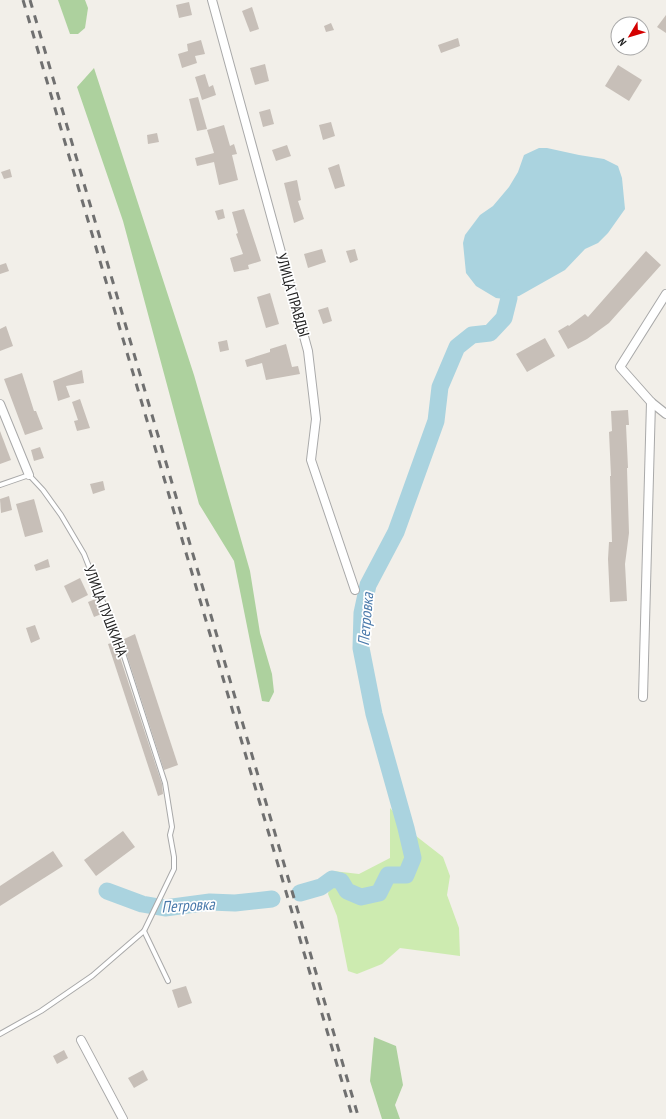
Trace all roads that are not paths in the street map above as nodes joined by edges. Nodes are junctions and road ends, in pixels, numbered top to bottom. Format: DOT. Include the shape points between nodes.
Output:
graph roads {
  1 [pos="212,0"];
  2 [pos="666,294"];
  3 [pos="651,402"];
  4 [pos="0,404"];
  5 [pos="666,414"];
  6 [pos="29,475"];
  7 [pos="0,485"];
  8 [pos="355,590"];
  9 [pos="643,697"];
  10 [pos="144,931"];
  11 [pos="168,981"];
  12 [pos="0,1034"];
  13 [pos="81,1040"];
  14 [pos="123,1119"];
  1 -- 8 [label="street, УЛИЦА ПРАВДЫ" via="308,351 316,419 311,460"];
  2 -- 3 [label="street" via="620,368"];
  3 -- 5 [label="street"];
  3 -- 9 [label="street"];
  4 -- 6 [label="street, УЛИЦА ПУШКИНА"];
  6 -- 7 [label="lane"];
  6 -- 10 [label="lane, УЛИЦА ПУШКИНА" via="61,515 84,554 122,650 165,782 172,827 170,835 174,869"];
  10 -- 11 [label="lane"];
  10 -- 12 [label="lane" via="92,976 41,1011"];
  13 -- 14 [label="street"];
}
